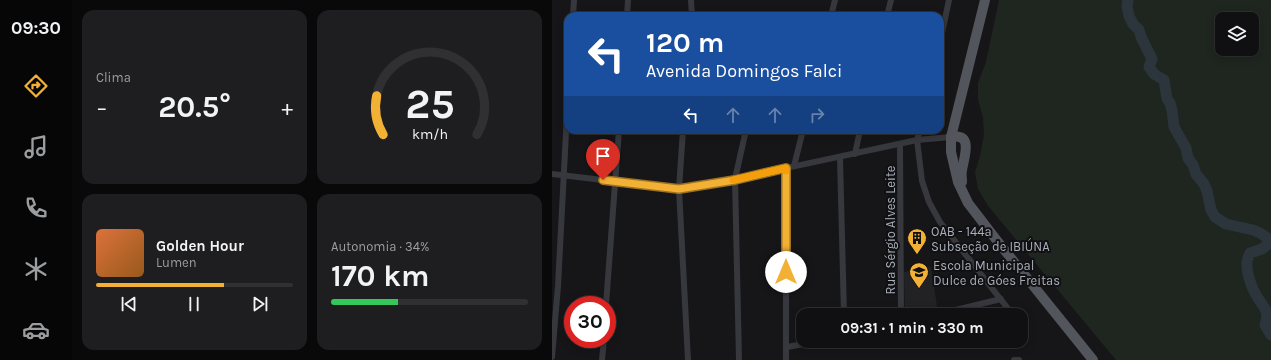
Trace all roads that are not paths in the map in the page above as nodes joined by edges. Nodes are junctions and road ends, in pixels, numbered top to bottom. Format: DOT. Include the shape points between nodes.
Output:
graph roads {
  1 [pos="574,0"];
  2 [pos="628,0"];
  3 [pos="691,0"];
  4 [pos="835,0"];
  5 [pos="891,0"];
  6 [pos="950,0"];
  7 [pos="985,0"];
  8 [pos="573,12"];
  9 [pos="627,12"];
  10 [pos="692,12"];
  11 [pos="832,12"];
  12 [pos="888,12"];
  13 [pos="944,25"];
  14 [pos="566,134"];
  15 [pos="619,134"];
  16 [pos="683,134"];
  17 [pos="745,134"];
  18 [pos="802,134"];
  19 [pos="859,134"];
  20 [pos="919,134"];
  21 [pos="951,137"];
  22 [pos="917,140"];
  23 [pos="900,144"];
  24 [pos="855,154"];
  25 [pos="840,157"];
  26 [pos="794,166"];
  27 [pos="786,168"];
  28 [pos="552,174"];
  29 [pos="563,175"];
  30 [pos="735,180"];
  31 [pos="616,181"];
  32 [pos="679,189"];
  33 [pos="968,203"];
  34 [pos="607,296"];
  35 [pos="1001,300"];
  36 [pos="844,308"];
  37 [pos="901,308"];
  38 [pos="966,308"];
  39 [pos="1007,308"];
  40 [pos="796,345"];
  41 [pos="787,347"];
  42 [pos="603,348"];
  43 [pos="552,357"];
  44 [pos="602,360"];
  45 [pos="688,360"];
  46 [pos="739,360"];
  47 [pos="786,360"];
  48 [pos="1014,360"];
  49 [pos="1019,360"];
  50 [pos="1094,360"];
  1 -- 8 [label="street"];
  2 -- 9 [label="street"];
  3 -- 10 [label="street"];
  4 -- 11 [label="street"];
  5 -- 12 [label="street"];
  6 -- 13 [label="street"];
  7 -- 21 [label="main road"];
  14 -- 29 [label="street"];
  15 -- 31 [label="street"];
  16 -- 32 [label="street"];
  17 -- 30 [label="street"];
  18 -- 26 [label="street"];
  19 -- 24 [label="street"];
  20 -- 22 [label="street"];
  21 -- 22 [label="street"];
  21 -- 33 [label="main road" via="951,152 958,182"];
  21 -- 33 [label="main road" via="963,138 966,142 962,172"];
  22 -- 23 [label="street"];
  22 -- 35 [label="street" via="922,181 929,202 940,222"];
  23 -- 24 [label="street"];
  23 -- 37 [label="street, Rua Sérgio Alves Leite"];
  24 -- 25 [label="street"];
  25 -- 26 [label="street"];
  25 -- 36 [label="street"];
  26 -- 27 [label="street"];
  27 -- 30 [label="street"];
  27 -- 41 [label="street"];
  28 -- 29 [label="street"];
  29 -- 31 [label="street"];
  29 -- 43 [label="street"];
  30 -- 32 [label="street"];
  30 -- 46 [label="street"];
  31 -- 32 [label="street"];
  31 -- 34 [label="street"];
  32 -- 45 [label="street"];
  33 -- 50 [label="main road"];
  35 -- 38 [label="street"];
  35 -- 39 [label="street"];
  40 -- 41 [label="street"];
  41 -- 47 [label="street"];
  42 -- 44 [label="street"];
  48 -- 49 [label="street"];
}
